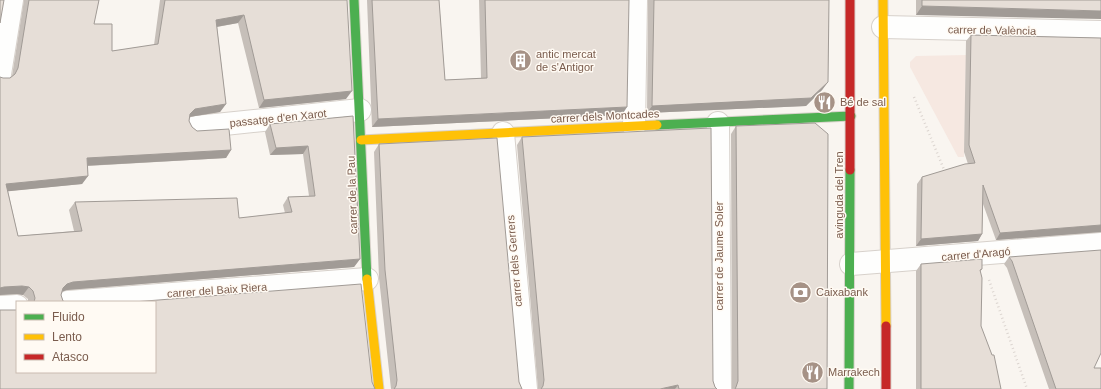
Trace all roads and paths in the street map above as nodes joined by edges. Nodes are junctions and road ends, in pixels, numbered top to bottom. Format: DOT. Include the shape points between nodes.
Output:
graph roads {
  1 [pos="12,0"];
  2 [pos="354,0"];
  3 [pos="636,0"];
  4 [pos="850,0"];
  5 [pos="883,0"];
  6 [pos="883,27"];
  7 [pos="1101,32"];
  8 [pos="0,74"];
  9 [pos="360,110"];
  10 [pos="851,116"];
  11 [pos="718,123"];
  12 [pos="196,127"];
  13 [pos="634,127"];
  14 [pos="503,133"];
  15 [pos="362,140"];
  16 [pos="1101,244"];
  17 [pos="885,262"];
  18 [pos="851,264"];
  19 [pos="367,278"];
  20 [pos="80,301"];
  21 [pos="16,306"];
  22 [pos="0,307"];
  23 [pos="379,389"];
  24 [pos="526,389"];
  25 [pos="720,389"];
  26 [pos="850,389"];
  27 [pos="886,389"];
  1 -- 8 [label="street"];
  2 -- 9 [label="street, carrer de la Pau"];
  3 -- 13 [label="street"];
  4 -- 10 [label="street, avinguda del Tren"];
  5 -- 6 [label="street"];
  6 -- 7 [label="street, carrer de València"];
  6 -- 17 [label="street"];
  9 -- 12 [label="street, passatge d'en Xarot"];
  9 -- 15 [label="street, carrer de la Pau"];
  10 -- 11 [label="street, carrer dels Montcades"];
  10 -- 18 [label="street, avinguda del Tren"];
  11 -- 13 [label="street, carrer dels Montcades"];
  11 -- 25 [label="street, carrer de Jaume Soler"];
  13 -- 14 [label="street, carrer dels Montcades"];
  14 -- 15 [label="street, carrer dels Montcades"];
  14 -- 24 [label="street, carrer dels Gerrers"];
  15 -- 19 [label="street, carrer de la Pau"];
  16 -- 17 [label="street, carrer d'Aragó"];
  17 -- 18 [label="street, carrer d'Aragó"];
  17 -- 27 [label="street"];
  18 -- 26 [label="street, avinguda del Tren"];
  19 -- 20 [label="street, carrer del Baix Riera"];
  19 -- 23 [label="street, carrer de la Pau"];
  21 -- 22 [label="street"];
}
